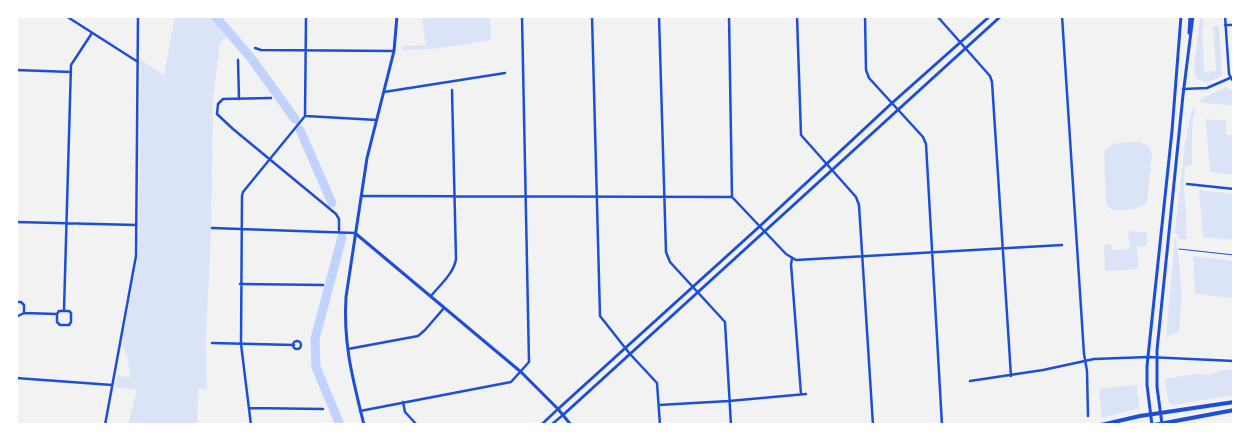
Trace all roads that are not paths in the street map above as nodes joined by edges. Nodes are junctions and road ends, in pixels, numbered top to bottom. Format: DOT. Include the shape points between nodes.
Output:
graph roads {
  1 [pos="66,16"];
  2 [pos="138,16"];
  3 [pos="306,16"];
  4 [pos="397,16"];
  5 [pos="522,16"];
  6 [pos="592,16"];
  7 [pos="660,16"];
  8 [pos="728,16"];
  9 [pos="797,16"];
  10 [pos="865,16"];
  11 [pos="936,16"];
  12 [pos="990,16"];
  13 [pos="1001,16"];
  14 [pos="1062,16"];
  15 [pos="1181,16"];
  16 [pos="1191,16"];
  17 [pos="1225,16"];
  18 [pos="1226,25"];
  19 [pos="1234,25"];
  20 [pos="92,33"];
  21 [pos="960,44"];
  22 [pos="255,48"];
  23 [pos="965,49"];
  24 [pos="306,50"];
  25 [pos="394,51"];
  26 [pos="238,60"];
  27 [pos="1228,60"];
  28 [pos="1234,60"];
  29 [pos="138,62"];
  30 [pos="16,70"];
  31 [pos="71,72"];
  32 [pos="505,73"];
  33 [pos="1230,78"];
  34 [pos="1234,83"];
  35 [pos="1175,88"];
  36 [pos="1183,89"];
  37 [pos="452,90"];
  38 [pos="384,92"];
  39 [pos="239,98"];
  40 [pos="272,98"];
  41 [pos="892,103"];
  42 [pos="898,110"];
  43 [pos="305,116"];
  44 [pos="377,120"];
  45 [pos="270,160"];
  46 [pos="826,165"];
  47 [pos="831,171"];
  48 [pos="1187,184"];
  49 [pos="1234,189"];
  50 [pos="361,196"];
  51 [pos="455,196"];
  52 [pos="526,196"];
  53 [pos="596,196"];
  54 [pos="664,196"];
  55 [pos="732,197"];
  56 [pos="16,222"];
  57 [pos="66,223"];
  58 [pos="136,226"];
  59 [pos="760,226"];
  60 [pos="212,228"];
  61 [pos="241,229"];
  62 [pos="339,231"];
  63 [pos="765,232"];
  64 [pos="355,233"];
  65 [pos="1062,245"];
  66 [pos="1002,248"];
  67 [pos="1179,249"];
  68 [pos="932,253"];
  69 [pos="1234,255"];
  70 [pos="861,257"];
  71 [pos="792,259"];
  72 [pos="240,284"];
  73 [pos="323,285"];
  74 [pos="693,287"];
  75 [pos="698,292"];
  76 [pos="432,296"];
  77 [pos="16,302"];
  78 [pos="445,307"];
  79 [pos="64,310"];
  80 [pos="24,313"];
  81 [pos="57,314"];
  82 [pos="16,317"];
  83 [pos="212,343"];
  84 [pos="241,344"];
  85 [pos="294,345"];
  86 [pos="626,347"];
  87 [pos="346,350"];
  88 [pos="630,354"];
  89 [pos="1148,357"];
  90 [pos="1156,357"];
  91 [pos="1085,361"];
  92 [pos="1234,361"];
  93 [pos="521,372"];
  94 [pos="1011,376"];
  95 [pos="16,378"];
  96 [pos="970,381"];
  97 [pos="112,385"];
  98 [pos="800,394"];
  99 [pos="806,394"];
  100 [pos="729,401"];
  101 [pos="403,402"];
  102 [pos="1234,402"];
  103 [pos="659,405"];
  104 [pos="249,408"];
  105 [pos="323,409"];
  106 [pos="558,409"];
  107 [pos="1234,410"];
  108 [pos="360,411"];
  109 [pos="1160,414"];
  110 [pos="563,415"];
  111 [pos="1151,415"];
  112 [pos="1088,416"];
  113 [pos="1162,424"];
  114 [pos="105,425"];
  115 [pos="251,425"];
  116 [pos="364,425"];
  117 [pos="417,425"];
  118 [pos="541,425"];
  119 [pos="551,425"];
  120 [pos="571,425"];
  121 [pos="660,425"];
  122 [pos="731,425"];
  123 [pos="873,425"];
  124 [pos="942,425"];
  125 [pos="1101,425"];
  126 [pos="1153,425"];
  1 -- 20 [label="street"];
  2 -- 29 [label="street"];
  3 -- 24 [label="street"];
  4 -- 25 [label="street"];
  5 -- 52 [label="street"];
  6 -- 53 [label="street"];
  7 -- 54 [label="street"];
  8 -- 55 [label="street"];
  9 -- 46 [label="street" via="800,135"];
  10 -- 41 [label="street" via="866,70 869,78"];
  11 -- 21 [label="street"];
  12 -- 21 [label="street"];
  13 -- 23 [label="street"];
  14 -- 91 [label="street"];
  15 -- 35 [label="street"];
  16 -- 36 [label="street"];
  17 -- 18 [label="street"];
  18 -- 19 [label="street"];
  18 -- 27 [label="street"];
  20 -- 29 [label="street"];
  20 -- 31 [label="street" via="71,64"];
  21 -- 23 [label="street"];
  21 -- 41 [label="street"];
  22 -- 24 [label="street"];
  23 -- 42 [label="street"];
  23 -- 66 [label="street" via="992,82"];
  24 -- 25 [label="street"];
  24 -- 43 [label="street"];
  25 -- 38 [label="street"];
  26 -- 39 [label="street"];
  27 -- 28 [label="street"];
  27 -- 33 [label="street"];
  29 -- 58 [label="street"];
  30 -- 31 [label="street"];
  31 -- 57 [label="street"];
  32 -- 38 [label="street"];
  33 -- 34 [label="street"];
  33 -- 36 [label="street" via="1207,88"];
  35 -- 36 [label="street"];
  35 -- 89 [label="street"];
  36 -- 90 [label="street"];
  37 -- 51 [label="street"];
  38 -- 44 [label="street"];
  39 -- 40 [label="street"];
  39 -- 45 [label="street" via="221,100 217,114"];
  41 -- 42 [label="street"];
  41 -- 46 [label="street"];
  42 -- 47 [label="street"];
  42 -- 68 [label="street" via="926,144"];
  43 -- 44 [label="street"];
  43 -- 45 [label="street"];
  44 -- 50 [label="street"];
  45 -- 61 [label="street" via="242,194"];
  45 -- 62 [label="street" via="338,216"];
  46 -- 47 [label="street"];
  46 -- 59 [label="street"];
  47 -- 63 [label="street"];
  47 -- 70 [label="street" via="858,201"];
  48 -- 49 [label="street"];
  50 -- 51 [label="street"];
  50 -- 64 [label="street"];
  51 -- 52 [label="street"];
  51 -- 76 [label="street" via="455,266"];
  52 -- 53 [label="street"];
  52 -- 93 [label="street" via="530,360"];
  53 -- 54 [label="street"];
  53 -- 86 [label="street" via="600,316"];
  54 -- 55 [label="street"];
  54 -- 74 [label="street" via="666,256"];
  55 -- 59 [label="street"];
  56 -- 57 [label="street"];
  57 -- 58 [label="street"];
  57 -- 79 [label="street"];
  58 -- 97 [label="street" via="134,270"];
  59 -- 63 [label="street"];
  59 -- 74 [label="street"];
  60 -- 61 [label="street"];
  61 -- 62 [label="street"];
  61 -- 72 [label="street"];
  62 -- 64 [label="street"];
  63 -- 71 [label="street"];
  63 -- 75 [label="street"];
  64 -- 76 [label="street"];
  64 -- 87 [label="street" via="344,319"];
  65 -- 66 [label="street"];
  66 -- 68 [label="street"];
  66 -- 94 [label="street"];
  67 -- 69 [label="lane"];
  68 -- 70 [label="street"];
  68 -- 124 [label="street"];
  70 -- 71 [label="street"];
  70 -- 123 [label="street"];
  71 -- 98 [label="street"];
  72 -- 73 [label="street"];
  72 -- 84 [label="street"];
  74 -- 75 [label="street"];
  74 -- 86 [label="street"];
  75 -- 88 [label="street"];
  75 -- 100 [label="street" via="726,327"];
  76 -- 78 [label="street"];
  77 -- 80 [label="street" via="24,305"];
  78 -- 87 [label="street" via="418,336"];
  78 -- 93 [label="street"];
  79 -- 81 [label="street"];
  79 -- 81 [label="street" via="71,313 69,325 60,325"];
  80 -- 81 [label="street"];
  80 -- 82 [label="street"];
  83 -- 84 [label="street"];
  84 -- 85 [label="street"];
  84 -- 104 [label="street"];
  86 -- 88 [label="street"];
  86 -- 106 [label="street"];
  87 -- 108 [label="street"];
  88 -- 103 [label="street" via="657,383"];
  88 -- 110 [label="street"];
  89 -- 90 [label="street"];
  89 -- 91 [label="street"];
  89 -- 111 [label="street"];
  90 -- 92 [label="street"];
  90 -- 109 [label="street"];
  91 -- 94 [label="street"];
  91 -- 112 [label="street"];
  93 -- 101 [label="street" via="511,382"];
  93 -- 106 [label="street"];
  94 -- 96 [label="street"];
  95 -- 97 [label="street"];
  97 -- 114 [label="street"];
  98 -- 99 [label="street"];
  98 -- 100 [label="street"];
  100 -- 103 [label="street"];
  100 -- 122 [label="street"];
  101 -- 108 [label="street"];
  101 -- 117 [label="street" via="405,412"];
  102 -- 109 [label="main road"];
  103 -- 121 [label="street"];
  104 -- 105 [label="street"];
  104 -- 115 [label="street"];
  106 -- 110 [label="street"];
  106 -- 118 [label="street"];
  107 -- 113 [label="main road"];
  108 -- 116 [label="street"];
  109 -- 111 [label="main road"];
  109 -- 113 [label="street"];
  110 -- 119 [label="street"];
  110 -- 120 [label="street"];
  111 -- 125 [label="main road"];
  111 -- 126 [label="street"];
  113 -- 126 [label="main road"];
}
